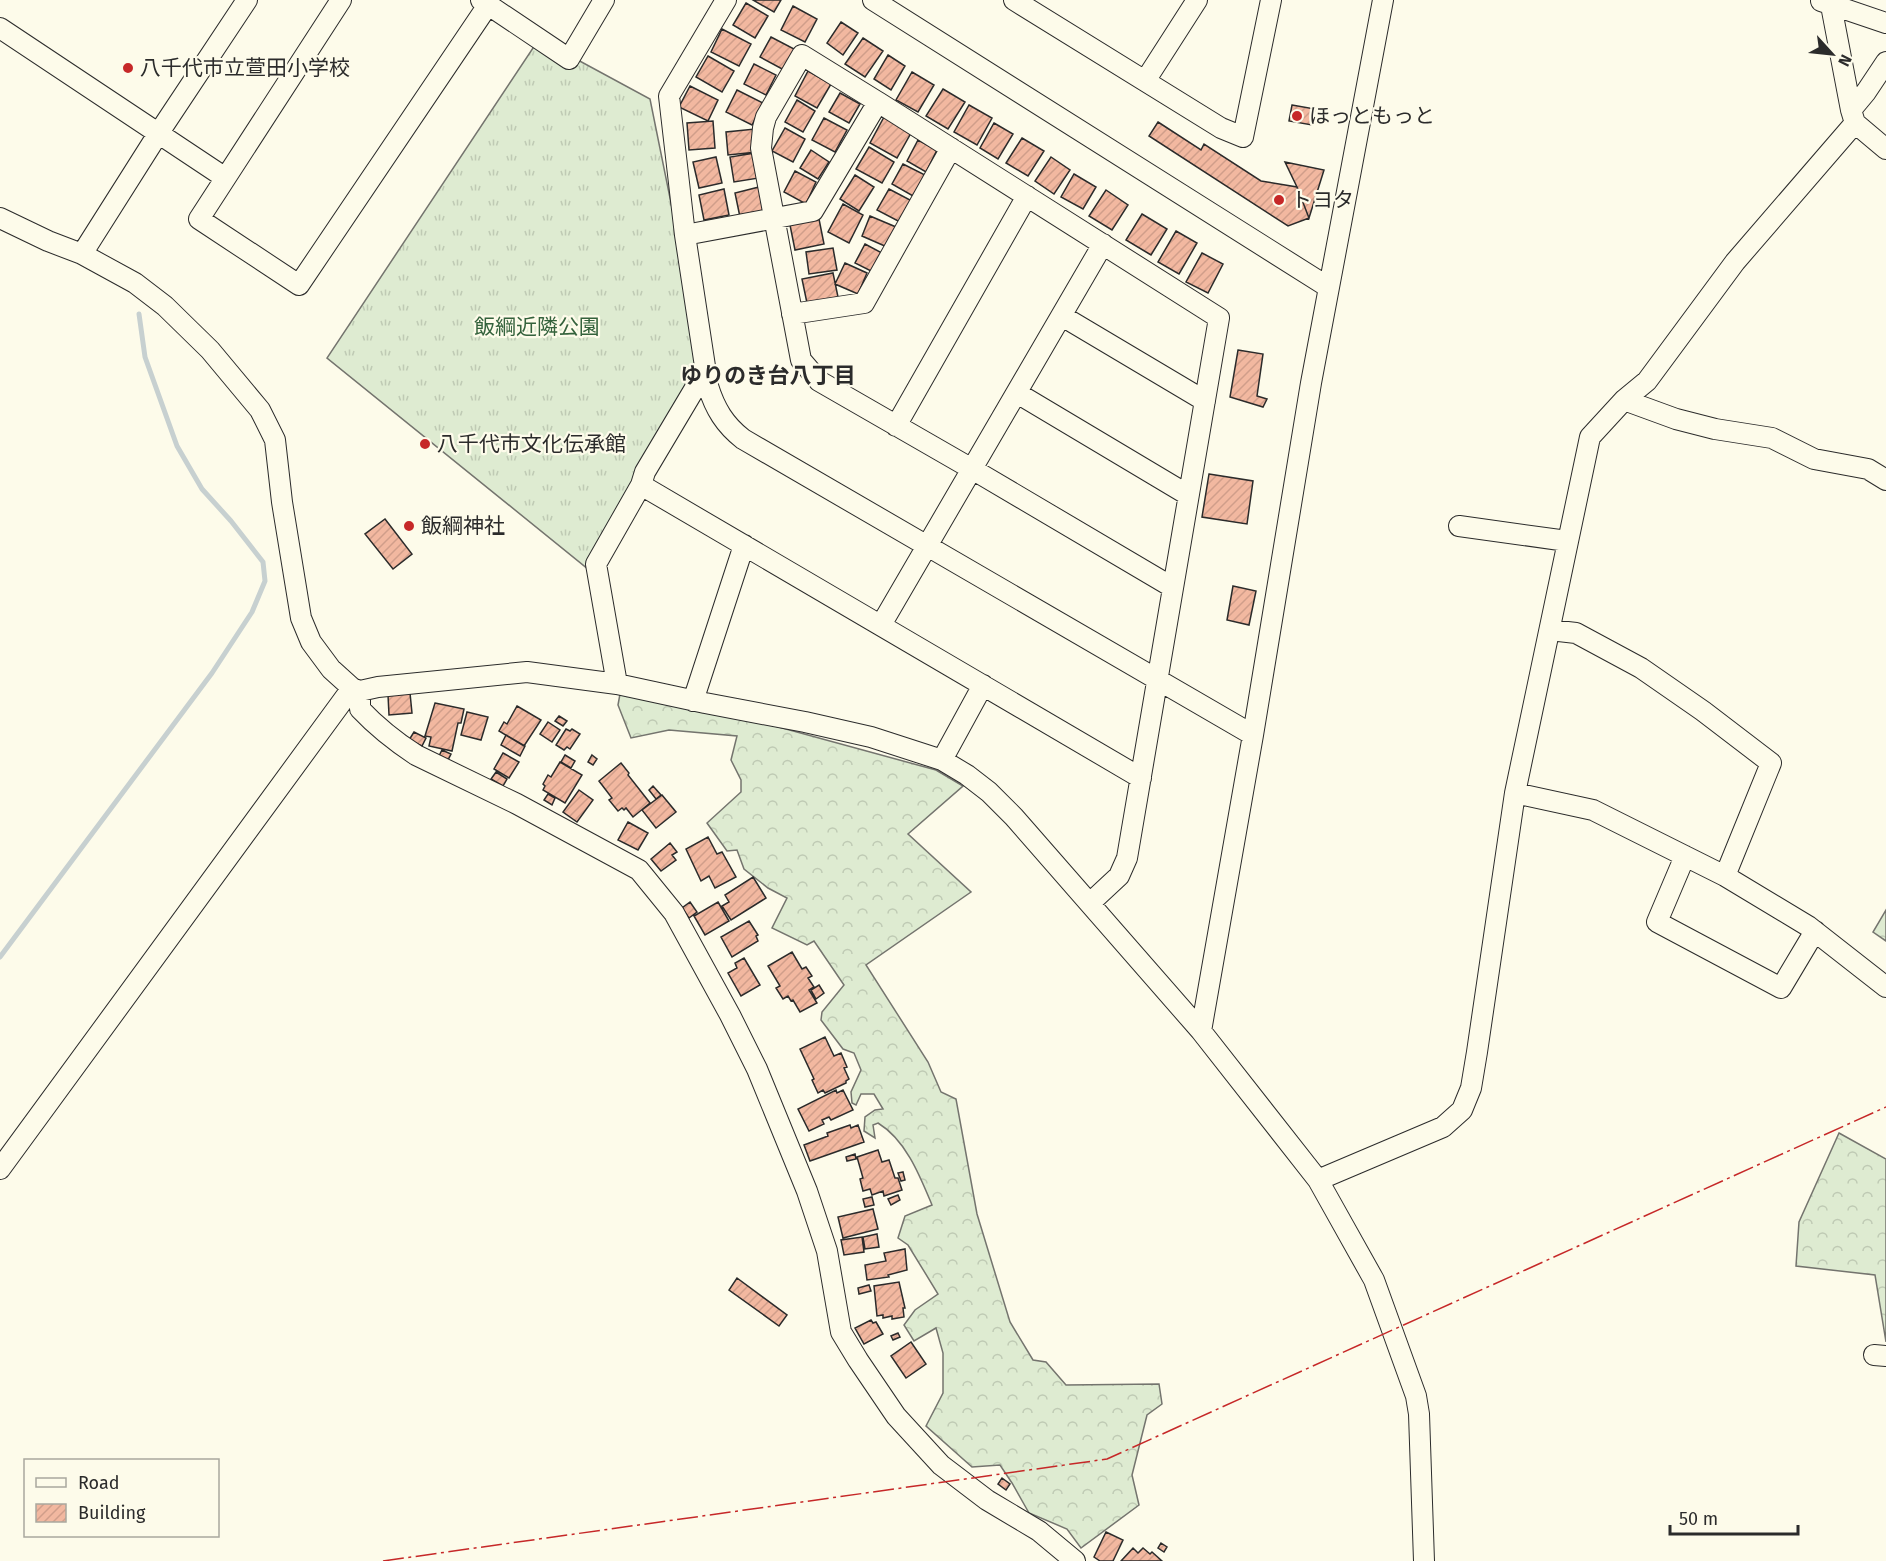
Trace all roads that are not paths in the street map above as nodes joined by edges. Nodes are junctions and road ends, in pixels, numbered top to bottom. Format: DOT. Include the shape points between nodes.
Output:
graph roads {
  1 [pos="247,0"];
  2 [pos="341,0"];
  3 [pos="604,0"];
  4 [pos="726,0"];
  5 [pos="873,0"];
  6 [pos="1014,0"];
  7 [pos="1271,0"];
  8 [pos="1383,0"];
  9 [pos="1827,1"];
  10 [pos="484,2"];
  11 [pos="1192,2"];
  12 [pos="1886,23"];
  13 [pos="0,28"];
  14 [pos="1886,62"];
  15 [pos="1145,81"];
  16 [pos="878,102"];
  17 [pos="1853,116"];
  18 [pos="158,134"];
  19 [pos="951,148"];
  20 [pos="1886,149"];
  21 [pos="224,177"];
  22 [pos="1027,196"];
  23 [pos="0,218"];
  24 [pos="776,219"];
  25 [pos="685,235"];
  26 [pos="1103,244"];
  27 [pos="82,254"];
  28 [pos="1328,288"];
  29 [pos="792,315"];
  30 [pos="1062,316"];
  31 [pos="708,386"];
  32 [pos="1017,393"];
  33 [pos="1624,400"];
  34 [pos="1205,401"];
  35 [pos="897,426"];
  36 [pos="972,469"];
  37 [pos="1886,480"];
  38 [pos="641,486"];
  39 [pos="1188,495"];
  40 [pos="1460,525"];
  41 [pos="1567,541"];
  42 [pos="744,545"];
  43 [pos="927,547"];
  44 [pos="1172,587"];
  45 [pos="881,625"];
  46 [pos="1550,630"];
  47 [pos="1158,680"];
  48 [pos="617,684"];
  49 [pos="983,685"];
  50 [pos="356,690"];
  51 [pos="693,701"];
  52 [pos="1253,735"];
  53 [pos="942,760"];
  54 [pos="1141,778"];
  55 [pos="1515,793"];
  56 [pos="1685,856"];
  57 [pos="1725,876"];
  58 [pos="1090,903"];
  59 [pos="1815,931"];
  60 [pos="1886,987"];
  61 [pos="1201,1031"];
  62 [pos="0,1169"];
  63 [pos="1318,1180"];
  64 [pos="1075,1561"];
  65 [pos="1424,1561"];
  1 -- 18 [label="street"];
  2 -- 21 [label="street"];
  3 -- 10 [label="street" via="569,59"];
  4 -- 25 [label="street" via="669,96"];
  5 -- 28 [label="street"];
  6 -- 15 [label="street"];
  7 -- 15 [label="street" via="1243,137 1221,128"];
  8 -- 28 [label="street"];
  9 -- 12 [label="street"];
  9 -- 17 [label="street"];
  10 -- 21 [label="street" via="299,285 199,219"];
  11 -- 15 [label="street"];
  13 -- 18 [label="street"];
  14 -- 17 [label="street"];
  16 -- 19 [label="street"];
  16 -- 24 [label="street" via="813,211"];
  16 -- 24 [label="street" via="802,55 763,128 761,148"];
  17 -- 20 [label="street"];
  17 -- 33 [label="street" via="1735,262 1647,381"];
  18 -- 21 [label="street"];
  18 -- 27 [label="street"];
  19 -- 22 [label="street"];
  19 -- 29 [label="street" via="864,303"];
  22 -- 26 [label="street"];
  22 -- 35 [label="street"];
  23 -- 27 [label="street"];
  24 -- 25 [label="street"];
  24 -- 29 [label="street"];
  25 -- 31 [label="street"];
  26 -- 30 [label="street"];
  26 -- 34 [label="street" via="1219,318"];
  27 -- 50 [label="street" via="135,283 165,306 210,350 260,410 275,440 301,618 324,660"];
  28 -- 52 [label="street"];
  29 -- 35 [label="street" via="801,360 812,376"];
  30 -- 32 [label="street"];
  30 -- 34 [label="street"];
  31 -- 38 [label="street" via="695,388 645,472"];
  31 -- 43 [label="street" via="722,419 744,439"];
  32 -- 36 [label="street"];
  32 -- 39 [label="street"];
  33 -- 37 [label="street" via="1676,419 1772,438 1814,459 1868,469"];
  33 -- 41 [label="street" via="1590,437"];
  34 -- 39 [label="street"];
  35 -- 36 [label="street"];
  36 -- 43 [label="street"];
  36 -- 44 [label="street"];
  38 -- 42 [label="street"];
  38 -- 48 [label="street" via="596,564"];
  39 -- 44 [label="street"];
  40 -- 41 [label="street"];
  41 -- 46 [label="street"];
  42 -- 45 [label="street"];
  42 -- 51 [label="street"];
  43 -- 45 [label="street"];
  43 -- 47 [label="street"];
  44 -- 47 [label="street"];
  45 -- 49 [label="street"];
  46 -- 55 [label="street"];
  46 -- 57 [label="street" via="1575,633 1641,668 1771,763"];
  47 -- 52 [label="street"];
  47 -- 54 [label="street"];
  48 -- 50 [label="street" via="527,672"];
  48 -- 51 [label="street"];
  49 -- 53 [label="street"];
  49 -- 54 [label="street"];
  50 -- 62 [label="street"];
  50 -- 64 [label="street" via="360,709 416,755 639,870 691,941 757,1069 807,1191 827,1251 841,1332 858,1360 896,1416 941,1465 987,1500 1039,1531"];
  51 -- 53 [label="street" via="871,737"];
  52 -- 61 [label="street"];
  53 -- 58 [label="street" via="990,792"];
  54 -- 58 [label="street" via="1127,858 1119,876"];
  55 -- 56 [label="street" via="1593,810"];
  55 -- 63 [label="street" via="1471,1088 1462,1110 1443,1127"];
  56 -- 57 [label="street"];
  56 -- 59 [label="street" via="1658,922 1781,988"];
  57 -- 59 [label="street"];
  58 -- 61 [label="street"];
  59 -- 60 [label="street"];
  61 -- 63 [label="street"];
  63 -- 65 [label="street" via="1374,1280 1416,1396"];
}
